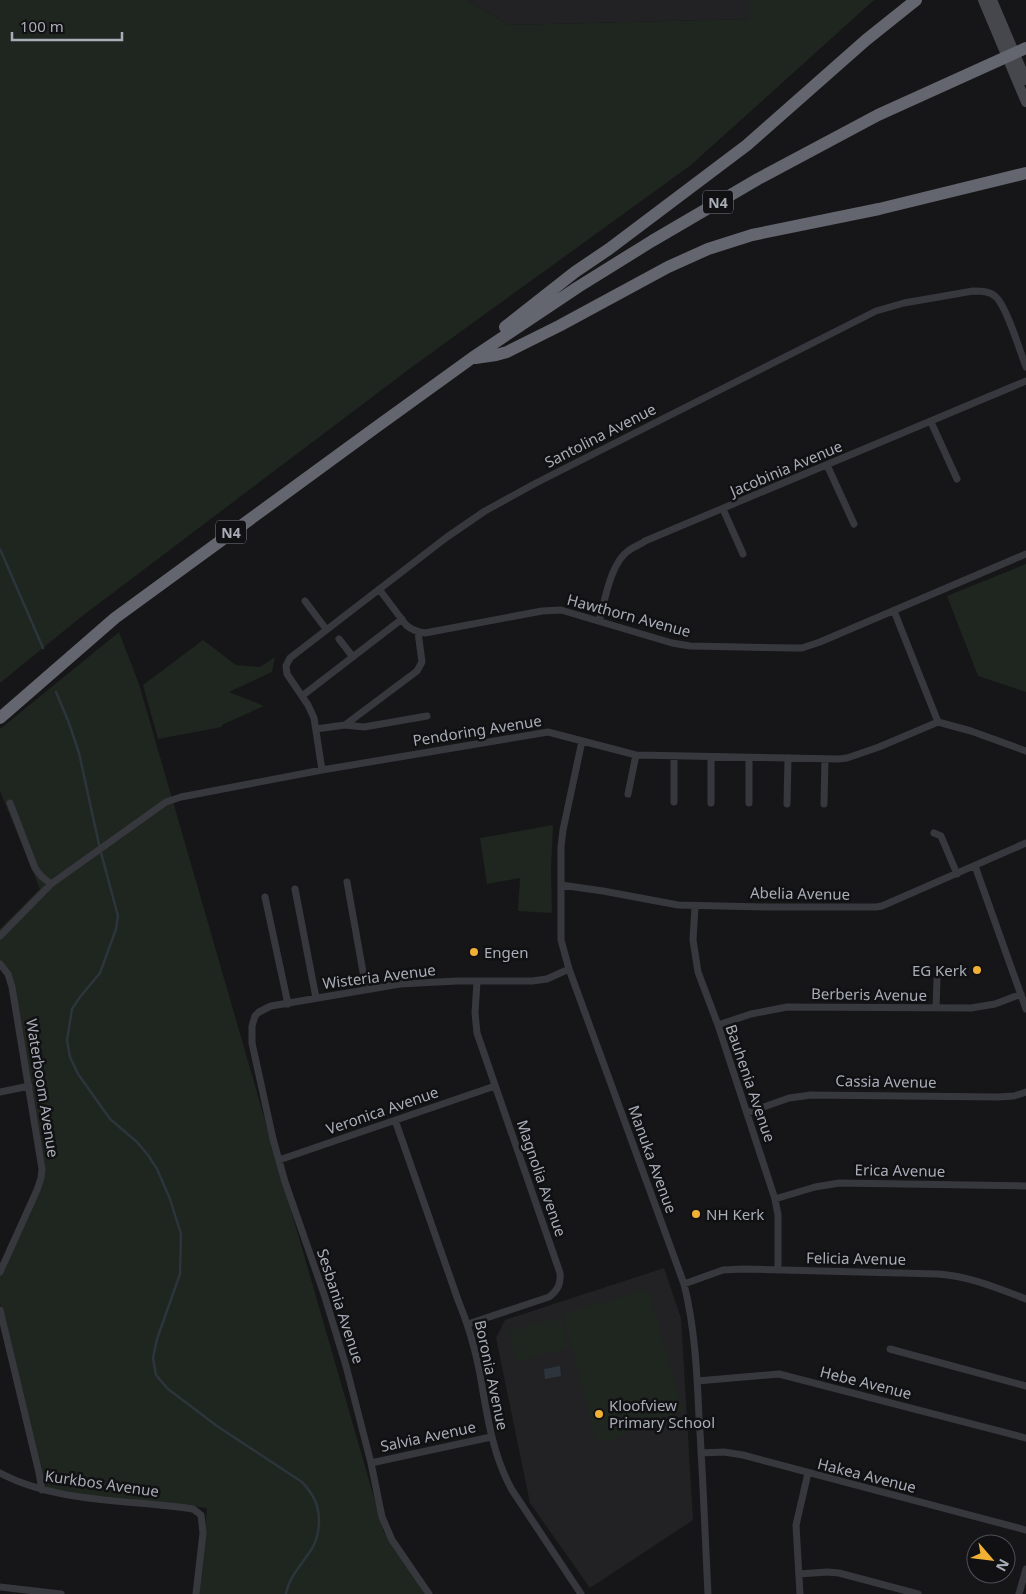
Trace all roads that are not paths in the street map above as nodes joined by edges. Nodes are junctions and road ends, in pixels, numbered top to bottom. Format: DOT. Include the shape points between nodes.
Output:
graph roads {
  1 [pos="916,0"];
  2 [pos="983,0"];
  3 [pos="992,0"];
  4 [pos="1026,48"];
  5 [pos="1026,80"];
  6 [pos="1026,102"];
  7 [pos="1026,173"];
  8 [pos="472,358"];
  9 [pos="1026,367"];
  10 [pos="1026,381"];
  11 [pos="931,422"];
  12 [pos="827,465"];
  13 [pos="957,479"];
  14 [pos="722,509"];
  15 [pos="854,524"];
  16 [pos="743,554"];
  17 [pos="1026,554"];
  18 [pos="379,589"];
  19 [pos="305,601"];
  20 [pos="894,611"];
  21 [pos="402,619"];
  22 [pos="598,621"];
  23 [pos="326,629"];
  24 [pos="418,632"];
  25 [pos="339,639"];
  26 [pos="353,657"];
  27 [pos="302,696"];
  28 [pos="426,716"];
  29 [pos="0,718"];
  30 [pos="938,722"];
  31 [pos="345,725"];
  32 [pos="316,729"];
  33 [pos="582,741"];
  34 [pos="1026,751"];
  35 [pos="636,755"];
  36 [pos="674,757"];
  37 [pos="711,758"];
  38 [pos="749,758"];
  39 [pos="788,758"];
  40 [pos="825,759"];
  41 [pos="322,770"];
  42 [pos="628,794"];
  43 [pos="674,802"];
  44 [pos="10,803"];
  45 [pos="711,803"];
  46 [pos="749,803"];
  47 [pos="787,804"];
  48 [pos="824,804"];
  49 [pos="934,833"];
  50 [pos="1026,843"];
  51 [pos="975,866"];
  52 [pos="957,874"];
  53 [pos="347,882"];
  54 [pos="51,884"];
  55 [pos="561,885"];
  56 [pos="295,889"];
  57 [pos="265,897"];
  58 [pos="695,906"];
  59 [pos="0,936"];
  60 [pos="0,964"];
  61 [pos="569,969"];
  62 [pos="937,979"];
  63 [pos="477,982"];
  64 [pos="366,989"];
  65 [pos="1021,994"];
  66 [pos="316,998"];
  67 [pos="288,1004"];
  68 [pos="936,1008"];
  69 [pos="1026,1009"];
  70 [pos="255,1016"];
  71 [pos="718,1026"];
  72 [pos="29,1086"];
  73 [pos="495,1086"];
  74 [pos="0,1092"];
  75 [pos="1026,1092"];
  76 [pos="747,1113"];
  77 [pos="395,1120"];
  78 [pos="278,1160"];
  79 [pos="1026,1186"];
  80 [pos="776,1199"];
  81 [pos="778,1270"];
  82 [pos="0,1272"];
  83 [pos="684,1284"];
  84 [pos="1026,1299"];
  85 [pos="0,1310"];
  86 [pos="468,1324"];
  87 [pos="890,1349"];
  88 [pos="697,1381"];
  89 [pos="1026,1386"];
  90 [pos="491,1437"];
  91 [pos="1026,1438"];
  92 [pos="701,1453"];
  93 [pos="371,1463"];
  94 [pos="0,1473"];
  95 [pos="808,1473"];
  96 [pos="42,1490"];
  97 [pos="1026,1530"];
  98 [pos="1026,1569"];
  99 [pos="799,1574"];
  100 [pos="0,1587"];
  101 [pos="907,1593"];
  102 [pos="61,1594"];
  103 [pos="196,1594"];
  104 [pos="429,1594"];
  105 [pos="581,1594"];
  106 [pos="708,1594"];
  107 [pos="800,1594"];
  108 [pos="918,1594"];
  109 [pos="1020,1594"];
  1 -- 8 [label="highway" via="747,145 544,296 487,341"];
  2 -- 6 [label="main road"];
  3 -- 5 [label="main road"];
  4 -- 8 [label="highway, N4" via="878,115 758,179 578,287"];
  7 -- 8 [label="highway" via="879,209 752,235 708,249 507,352"];
  8 -- 29 [label="highway, N4" via="115,618"];
  9 -- 18 [label="street, Santolina Avenue" via="999,301 987,292 973,291 876,311 485,511"];
  10 -- 11 [label="street, Jacobinia Avenue"];
  11 -- 12 [label="street, Jacobinia Avenue"];
  11 -- 13 [label="street"];
  12 -- 14 [label="street, Jacobinia Avenue"];
  12 -- 15 [label="street"];
  14 -- 16 [label="street"];
  14 -- 22 [label="street, Jacobinia Avenue" via="645,541 621,557"];
  17 -- 20 [label="street, Hawthorn Avenue"];
  18 -- 21 [label="street"];
  18 -- 23 [label="street, Santolina Avenue"];
  19 -- 23 [label="street"];
  20 -- 22 [label="street, Hawthorn Avenue" via="812,645 794,648 690,646"];
  20 -- 30 [label="street"];
  21 -- 24 [label="street" via="411,630"];
  21 -- 26 [label="street"];
  22 -- 24 [label="street, Hawthorn Avenue" via="551,610"];
  23 -- 27 [label="street, Santolina Avenue" via="290,658 286,666 287,674"];
  24 -- 31 [label="street" via="422,662 417,671"];
  25 -- 26 [label="street"];
  26 -- 27 [label="street"];
  27 -- 32 [label="street, Santolina Avenue"];
  28 -- 31 [label="street" via="364,727"];
  30 -- 34 [label="street"];
  30 -- 40 [label="street, Pendoring Avenue" via="847,758"];
  31 -- 32 [label="street"];
  32 -- 41 [label="street, Santolina Avenue"];
  33 -- 35 [label="street, Pendoring Avenue"];
  33 -- 41 [label="street, Pendoring Avenue" via="548,732"];
  33 -- 55 [label="street, Manuka Avenue" via="563,830"];
  35 -- 36 [label="street, Pendoring Avenue"];
  35 -- 42 [label="street"];
  36 -- 37 [label="street, Pendoring Avenue"];
  36 -- 43 [label="street"];
  37 -- 38 [label="street, Pendoring Avenue"];
  37 -- 45 [label="street"];
  38 -- 39 [label="street, Pendoring Avenue"];
  38 -- 46 [label="street"];
  39 -- 40 [label="street, Pendoring Avenue"];
  39 -- 47 [label="street"];
  40 -- 48 [label="street"];
  41 -- 54 [label="street, Pendoring Avenue" via="166,802"];
  44 -- 54 [label="street" via="35,868"];
  49 -- 52 [label="street" via="941,836"];
  50 -- 51 [label="street, Abelia Avenue"];
  51 -- 52 [label="street, Abelia Avenue"];
  51 -- 65 [label="street"];
  52 -- 58 [label="street, Abelia Avenue" via="876,907"];
  53 -- 64 [label="street"];
  54 -- 59 [label="street, Pendoring Avenue"];
  55 -- 58 [label="street, Abelia Avenue"];
  55 -- 61 [label="street, Manuka Avenue" via="561,940"];
  56 -- 66 [label="street"];
  57 -- 67 [label="street"];
  58 -- 71 [label="street, Bauhenia Avenue" via="694,955 702,987"];
  60 -- 72 [label="street, Waterboom Avenue" via="12,987"];
  61 -- 63 [label="street, Wisteria Avenue" via="547,979"];
  61 -- 83 [label="street, Manuka Avenue"];
  62 -- 68 [label="street"];
  63 -- 64 [label="street, Wisteria Avenue" via="423,982"];
  63 -- 73 [label="street, Magnolia Avenue" via="476,1033"];
  64 -- 66 [label="street, Wisteria Avenue"];
  65 -- 68 [label="street, Berberis Avenue" via="981,1007"];
  65 -- 69 [label="street"];
  66 -- 67 [label="street, Wisteria Avenue"];
  67 -- 70 [label="street, Wisteria Avenue" via="268,1007"];
  68 -- 71 [label="street, Berberis Avenue" via="787,1007 751,1014"];
  70 -- 78 [label="street, Sesbania Avenue" via="252,1043"];
  71 -- 76 [label="street, Bauhenia Avenue"];
  72 -- 74 [label="street"];
  72 -- 82 [label="street, Waterboom Avenue" via="42,1178"];
  73 -- 77 [label="street, Veronica Avenue"];
  73 -- 86 [label="street, Magnolia Avenue" via="561,1281 550,1297"];
  75 -- 76 [label="street, Cassia Avenue" via="998,1097 811,1095 789,1098"];
  76 -- 80 [label="street, Bauhenia Avenue"];
  77 -- 78 [label="street, Veronica Avenue"];
  77 -- 86 [label="street, Boronia Avenue"];
  78 -- 93 [label="street, Sesbania Avenue" via="324,1294"];
  79 -- 80 [label="street, Erica Avenue" via="838,1184"];
  80 -- 81 [label="street, Bauhenia Avenue"];
  81 -- 83 [label="street, Felicia Avenue" via="723,1270"];
  81 -- 84 [label="street, Felicia Avenue" via="956,1275"];
  83 -- 88 [label="street, Manuka Avenue" via="693,1325"];
  85 -- 96 [label="street"];
  86 -- 90 [label="street, Boronia Avenue"];
  87 -- 89 [label="street"];
  88 -- 91 [label="street, Hebe Avenue" via="779,1374"];
  88 -- 92 [label="street, Manuka Avenue"];
  90 -- 93 [label="street, Salvia Avenue"];
  90 -- 105 [label="street, Boronia Avenue" via="512,1490"];
  92 -- 95 [label="street, Hakea Avenue" via="742,1455"];
  92 -- 106 [label="street, Manuka Avenue"];
  93 -- 104 [label="street, Sesbania Avenue" via="386,1529"];
  94 -- 96 [label="street, Kurkbos Avenue"];
  95 -- 97 [label="street, Hakea Avenue"];
  95 -- 99 [label="street" via="796,1525"];
  96 -- 103 [label="street, Kurkbos Avenue" via="193,1509 201,1515 203,1533"];
  98 -- 109 [label="street"];
  99 -- 101 [label="street" via="839,1573"];
  99 -- 107 [label="street"];
  100 -- 102 [label="street"];
  101 -- 108 [label="street"];
}
